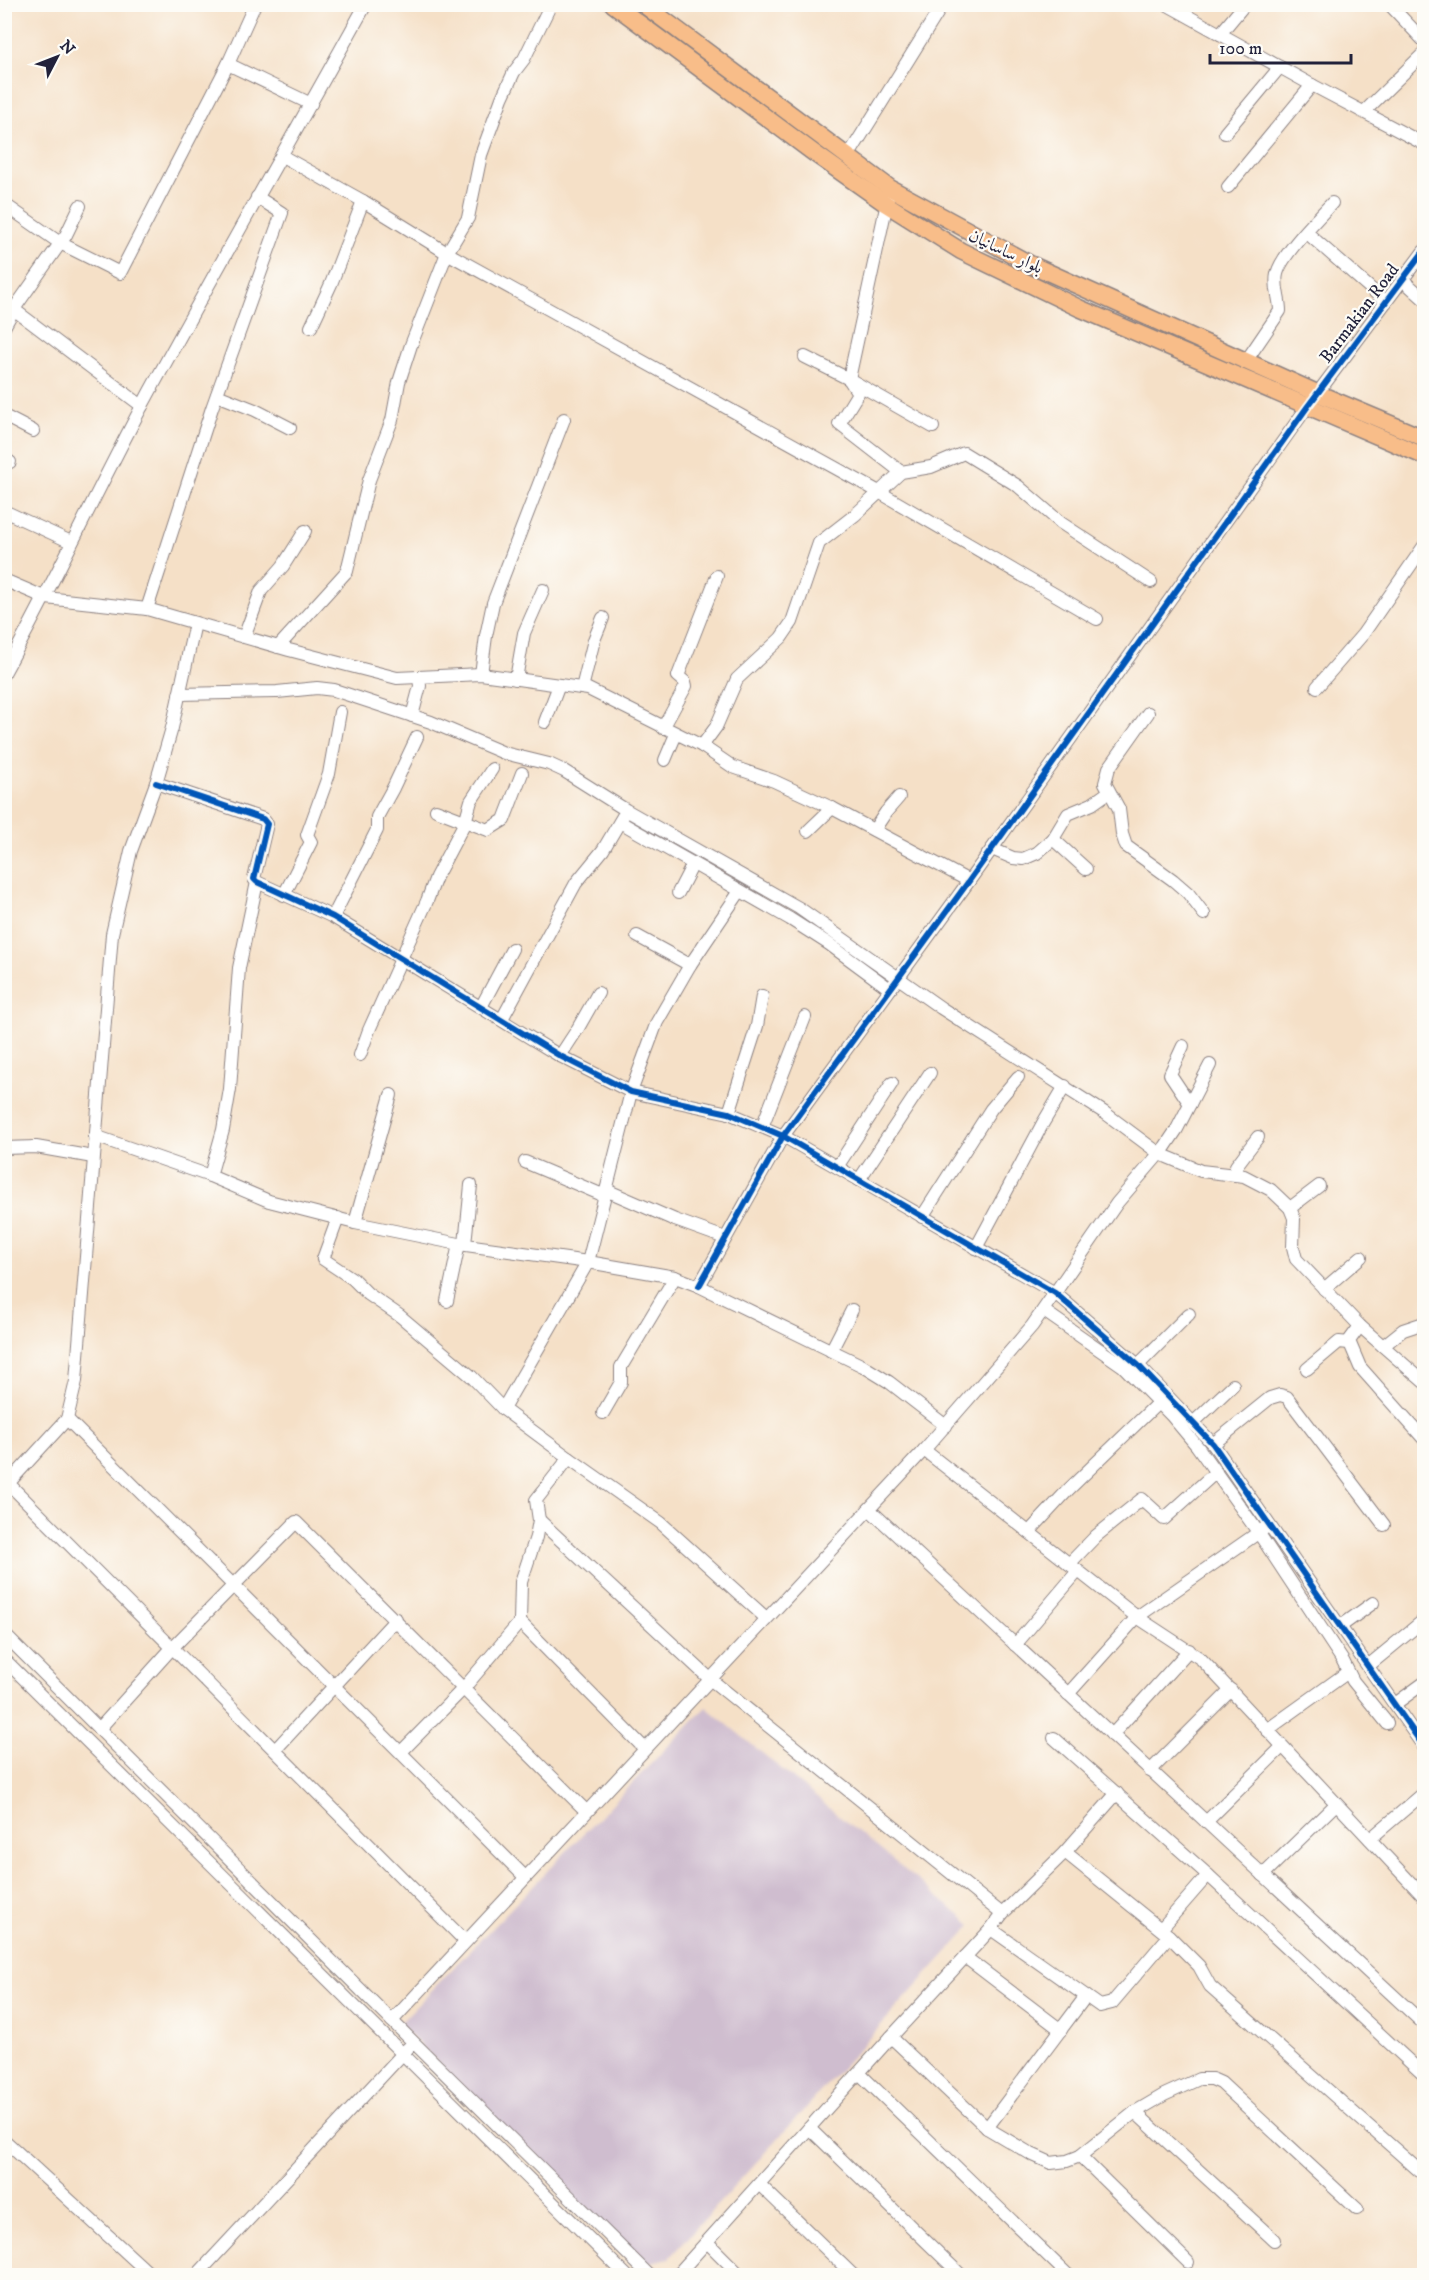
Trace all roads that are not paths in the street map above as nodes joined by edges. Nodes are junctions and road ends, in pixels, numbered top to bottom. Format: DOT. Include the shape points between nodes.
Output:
graph roads {
  1 [pos="255,4"];
  2 [pos="366,4"];
  3 [pos="613,4"];
  4 [pos="643,4"];
  5 [pos="943,4"];
  6 [pos="1166,4"];
  7 [pos="1245,4"];
  8 [pos="1389,4"];
  9 [pos="548,10"];
  10 [pos="1220,34"];
  11 [pos="1425,41"];
  12 [pos="1425,53"];
  13 [pos="228,64"];
  14 [pos="1280,67"];
  15 [pos="1312,85"];
  16 [pos="311,104"];
  17 [pos="1365,111"];
  18 [pos="1225,133"];
  19 [pos="1425,144"];
  20 [pos="849,155"];
  21 [pos="282,156"];
  22 [pos="1228,187"];
  23 [pos="888,196"];
  24 [pos="257,197"];
  25 [pos="363,201"];
  26 [pos="1332,203"];
  27 [pos="4,204"];
  28 [pos="80,206"];
  29 [pos="1306,232"];
  30 [pos="60,243"];
  31 [pos="1425,252"];
  32 [pos="447,253"];
  33 [pos="1403,280"];
  34 [pos="1425,299"];
  35 [pos="1386,302"];
  36 [pos="9,306"];
  37 [pos="4,327"];
  38 [pos="311,327"];
  39 [pos="805,357"];
  40 [pos="1246,362"];
  41 [pos="849,379"];
  42 [pos="217,395"];
  43 [pos="1313,400"];
  44 [pos="142,406"];
  45 [pos="4,416"];
  46 [pos="564,419"];
  47 [pos="933,427"];
  48 [pos="290,428"];
  49 [pos="33,431"];
  50 [pos="1425,438"];
  51 [pos="1425,456"];
  52 [pos="901,472"];
  53 [pos="879,492"];
  54 [pos="4,511"];
  55 [pos="304,531"];
  56 [pos="72,542"];
  57 [pos="1425,546"];
  58 [pos="717,576"];
  59 [pos="4,580"];
  60 [pos="1151,582"];
  61 [pos="543,590"];
  62 [pos="46,598"];
  63 [pos="147,609"];
  64 [pos="603,618"];
  65 [pos="1097,619"];
  66 [pos="195,623"];
  67 [pos="244,637"];
  68 [pos="278,647"];
  69 [pos="4,673"];
  70 [pos="482,674"];
  71 [pos="419,677"];
  72 [pos="516,679"];
  73 [pos="559,685"];
  74 [pos="1317,687"];
  75 [pos="582,688"];
  76 [pos="178,694"];
  77 [pos="340,712"];
  78 [pos="1148,713"];
  79 [pos="412,716"];
  80 [pos="545,722"];
  81 [pos="663,728"];
  82 [pos="676,734"];
  83 [pos="417,737"];
  84 [pos="702,746"];
  85 [pos="665,760"];
  86 [pos="492,769"];
  87 [pos="522,773"];
  88 [pos="156,783"];
  89 [pos="1109,792"];
  90 [pos="899,797"];
  91 [pos="832,807"];
  92 [pos="436,810"];
  93 [pos="626,810"];
  94 [pos="465,822"];
  95 [pos="621,822"];
  96 [pos="874,830"];
  97 [pos="808,831"];
  98 [pos="1053,839"];
  99 [pos="992,849"];
  100 [pos="693,864"];
  101 [pos="1086,869"];
  102 [pos="969,881"];
  103 [pos="258,882"];
  104 [pos="741,891"];
  105 [pos="678,893"];
  106 [pos="284,895"];
  107 [pos="1204,914"];
  108 [pos="333,916"];
  109 [pos="637,936"];
  110 [pos="512,949"];
  111 [pos="399,959"];
  112 [pos="690,965"];
  113 [pos="898,977"];
  114 [pos="890,989"];
  115 [pos="598,993"];
  116 [pos="762,996"];
  117 [pos="481,1007"];
  118 [pos="805,1017"];
  119 [pos="502,1019"];
  120 [pos="1183,1046"];
  121 [pos="360,1055"];
  122 [pos="560,1056"];
  123 [pos="1210,1065"];
  124 [pos="930,1073"];
  125 [pos="1018,1077"];
  126 [pos="892,1083"];
  127 [pos="1065,1086"];
  128 [pos="631,1092"];
  129 [pos="392,1095"];
  130 [pos="1190,1104"];
  131 [pos="729,1113"];
  132 [pos="762,1127"];
  133 [pos="94,1136"];
  134 [pos="783,1136"];
  135 [pos="1258,1137"];
  136 [pos="4,1148"];
  137 [pos="1160,1154"];
  138 [pos="93,1157"];
  139 [pos="525,1162"];
  140 [pos="837,1167"];
  141 [pos="1236,1175"];
  142 [pos="210,1176"];
  143 [pos="859,1180"];
  144 [pos="471,1185"];
  145 [pos="1319,1186"];
  146 [pos="605,1193"];
  147 [pos="1290,1208"];
  148 [pos="922,1216"];
  149 [pos="338,1218"];
  150 [pos="355,1223"];
  151 [pos="725,1238"];
  152 [pos="462,1244"];
  153 [pos="976,1248"];
  154 [pos="1361,1257"];
  155 [pos="588,1262"];
  156 [pos="675,1277"];
  157 [pos="699,1286"];
  158 [pos="1324,1289"];
  159 [pos="1055,1293"];
  160 [pos="447,1300"];
  161 [pos="852,1310"];
  162 [pos="1044,1311"];
  163 [pos="1189,1314"];
  164 [pos="1425,1323"];
  165 [pos="1360,1326"];
  166 [pos="1349,1343"];
  167 [pos="1383,1346"];
  168 [pos="831,1351"];
  169 [pos="1138,1365"];
  170 [pos="1307,1369"];
  171 [pos="1425,1382"];
  172 [pos="1233,1385"];
  173 [pos="1159,1402"];
  174 [pos="503,1409"];
  175 [pos="603,1413"];
  176 [pos="67,1419"];
  177 [pos="1194,1422"];
  178 [pos="946,1426"];
  179 [pos="1425,1439"];
  180 [pos="1211,1441"];
  181 [pos="1197,1446"];
  182 [pos="924,1450"];
  183 [pos="569,1458"];
  184 [pos="1216,1472"];
  185 [pos="6,1483"];
  186 [pos="869,1509"];
  187 [pos="539,1521"];
  188 [pos="1270,1525"];
  189 [pos="1384,1525"];
  190 [pos="1029,1532"];
  191 [pos="1258,1532"];
  192 [pos="1074,1567"];
  193 [pos="234,1584"];
  194 [pos="1373,1603"];
  195 [pos="1137,1617"];
  196 [pos="766,1618"];
  197 [pos="396,1619"];
  198 [pos="1425,1620"];
  199 [pos="520,1622"];
  200 [pos="1341,1626"];
  201 [pos="4,1634"];
  202 [pos="1015,1645"];
  203 [pos="172,1648"];
  204 [pos="1189,1650"];
  205 [pos="4,1659"];
  206 [pos="1368,1666"];
  207 [pos="1348,1672"];
  208 [pos="710,1678"];
  209 [pos="1425,1683"];
  210 [pos="335,1685"];
  211 [pos="464,1688"];
  212 [pos="1231,1690"];
  213 [pos="1068,1694"];
  214 [pos="1395,1704"];
  215 [pos="1387,1723"];
  216 [pos="99,1729"];
  217 [pos="1268,1730"];
  218 [pos="1112,1735"];
  219 [pos="1054,1738"];
  220 [pos="1282,1747"];
  221 [pos="1425,1747"];
  222 [pos="644,1748"];
  223 [pos="275,1750"];
  224 [pos="401,1752"];
  225 [pos="1150,1771"];
  226 [pos="1117,1792"];
  227 [pos="1425,1793"];
  228 [pos="1336,1804"];
  229 [pos="586,1811"];
  230 [pos="1206,1822"];
  231 [pos="1370,1839"];
  232 [pos="1065,1852"];
  233 [pos="1208,1875"];
  234 [pos="1263,1875"];
  235 [pos="525,1876"];
  236 [pos="1425,1897"];
  237 [pos="1002,1914"];
  238 [pos="991,1929"];
  239 [pos="1165,1932"];
  240 [pos="465,1941"];
  241 [pos="965,1957"];
  242 [pos="1086,1996"];
  243 [pos="392,2021"];
  244 [pos="1425,2024"];
  245 [pos="1060,2030"];
  246 [pos="891,2037"];
  247 [pos="414,2043"];
  248 [pos="404,2053"];
  249 [pos="859,2073"];
  250 [pos="1425,2074"];
  251 [pos="1135,2112"];
  252 [pos="809,2128"];
  253 [pos="987,2128"];
  254 [pos="4,2140"];
  255 [pos="1080,2156"];
  256 [pos="1423,2174"];
  257 [pos="759,2184"];
  258 [pos="1357,2209"];
  259 [pos="1274,2240"];
  260 [pos="706,2242"];
  261 [pos="1188,2262"];
  262 [pos="152,2276"];
  263 [pos="196,2276"];
  264 [pos="627,2276"];
  265 [pos="650,2276"];
  266 [pos="676,2276"];
  267 [pos="741,2276"];
  268 [pos="854,2276"];
  269 [pos="963,2276"];
  270 [pos="1069,2276"];
  1 -- 13 [label="street"];
  2 -- 16 [label="street"];
  3 -- 23 [label="highway, بلوار ساسانیان"];
  4 -- 20 [label="highway, بلوار ساسانیان"];
  5 -- 20 [label="street"];
  6 -- 10 [label="street"];
  7 -- 10 [label="street"];
  8 -- 11 [label="street"];
  9 -- 32 [label="street" via="502,98 481,155 468,218"];
  10 -- 14 [label="street"];
  12 -- 17 [label="street"];
  13 -- 16 [label="street"];
  13 -- 30 [label="street" via="120,273"];
  14 -- 15 [label="street"];
  14 -- 18 [label="street"];
  15 -- 17 [label="street"];
  15 -- 22 [label="street"];
  16 -- 21 [label="street"];
  17 -- 19 [label="street"];
  20 -- 23 [label="highway, بلوار ساسانیان"];
  21 -- 24 [label="street"];
  21 -- 25 [label="street"];
  23 -- 40 [label="highway, بلوار ساسانیان"];
  23 -- 41 [label="street"];
  23 -- 43 [label="highway, بلوار ساسانیان" via="961,251 1079,308"];
  24 -- 42 [label="street" via="282,213"];
  24 -- 44 [label="street"];
  25 -- 32 [label="street"];
  25 -- 38 [label="street"];
  26 -- 29 [label="street"];
  27 -- 30 [label="street"];
  28 -- 30 [label="street"];
  29 -- 35 [label="street"];
  29 -- 40 [label="street" via="1277,271 1280,310"];
  30 -- 36 [label="street"];
  31 -- 33 [label="street, Barmakian Road"];
  32 -- 53 [label="street"];
  32 -- 68 [label="street" via="399,382 392,420 369,480 347,571"];
  33 -- 34 [label="street"];
  33 -- 35 [label="street, Barmakian Road"];
  35 -- 43 [label="street, Barmakian Road"];
  36 -- 37 [label="street"];
  36 -- 44 [label="street"];
  39 -- 41 [label="street"];
  40 -- 43 [label="highway, بلوار ساسانیان"];
  41 -- 47 [label="street"];
  41 -- 52 [label="street" via="858,393 839,424"];
  42 -- 48 [label="street"];
  42 -- 63 [label="street"];
  43 -- 50 [label="highway, بلوار ساسانیان"];
  43 -- 51 [label="highway, بلوار ساسانیان"];
  43 -- 99 [label="street, Barmakian Road"];
  44 -- 56 [label="street"];
  45 -- 49 [label="street"];
  46 -- 70 [label="street" via="493,603"];
  52 -- 53 [label="street"];
  52 -- 60 [label="street" via="931,467 964,453 1018,486 1061,523"];
  53 -- 65 [label="street"];
  53 -- 84 [label="street" via="819,543 792,621 781,638 737,679 716,727"];
  54 -- 56 [label="street"];
  55 -- 67 [label="street" via="283,566 261,591"];
  56 -- 62 [label="street"];
  57 -- 74 [label="street" via="1364,634"];
  58 -- 81 [label="street" via="678,676 686,685"];
  59 -- 62 [label="street"];
  61 -- 72 [label="street" via="524,633"];
  62 -- 63 [label="street"];
  62 -- 69 [label="street"];
  63 -- 66 [label="street"];
  64 -- 75 [label="street"];
  66 -- 67 [label="street"];
  66 -- 76 [label="street"];
  67 -- 68 [label="street"];
  68 -- 71 [label="street" via="398,678"];
  70 -- 71 [label="street"];
  70 -- 72 [label="street"];
  71 -- 79 [label="street"];
  72 -- 73 [label="street"];
  73 -- 75 [label="street"];
  73 -- 80 [label="street"];
  75 -- 81 [label="street"];
  76 -- 79 [label="street" via="317,688"];
  76 -- 88 [label="street"];
  77 -- 106 [label="street" via="329,774 307,835 311,842"];
  78 -- 89 [label="street" via="1109,768 1105,783"];
  79 -- 93 [label="street" via="504,753 549,764"];
  81 -- 82 [label="street"];
  82 -- 84 [label="street"];
  82 -- 85 [label="street"];
  83 -- 108 [label="street" via="377,817 377,830"];
  84 -- 91 [label="street" via="733,767"];
  86 -- 94 [label="street" via="471,801"];
  87 -- 94 [label="street" via="504,820 488,830"];
  88 -- 103 [label="street" via="266,821 254,879"];
  88 -- 133 [label="street" via="131,851 112,934"];
  89 -- 98 [label="street" via="1068,814"];
  89 -- 107 [label="street" via="1119,809 1126,846 1173,880"];
  90 -- 96 [label="street"];
  91 -- 96 [label="street"];
  91 -- 97 [label="street"];
  92 -- 94 [label="street"];
  93 -- 95 [label="street"];
  93 -- 113 [label="street" via="799,908"];
  94 -- 111 [label="street"];
  95 -- 100 [label="street"];
  95 -- 119 [label="street" via="576,883"];
  96 -- 102 [label="street"];
  98 -- 99 [label="street" via="1023,859"];
  98 -- 101 [label="street"];
  99 -- 102 [label="street, Barmakian Road"];
  100 -- 104 [label="street"];
  100 -- 105 [label="street"];
  102 -- 113 [label="street, Barmakian Road"];
  103 -- 106 [label="street"];
  103 -- 142 [label="street" via="239,968 230,1089"];
  104 -- 112 [label="street"];
  104 -- 114 [label="street" via="829,944"];
  106 -- 108 [label="street"];
  108 -- 111 [label="street"];
  109 -- 112 [label="street"];
  110 -- 117 [label="street"];
  111 -- 117 [label="street"];
  111 -- 121 [label="street"];
  112 -- 128 [label="street" via="657,1022"];
  113 -- 114 [label="street, Barmakian Road"];
  113 -- 127 [label="street"];
  114 -- 134 [label="street, Barmakian Road"];
  115 -- 122 [label="street"];
  116 -- 131 [label="street" via="757,1026"];
  117 -- 119 [label="street"];
  118 -- 132 [label="street"];
  119 -- 122 [label="street"];
  120 -- 130 [label="street" via="1170,1074"];
  122 -- 128 [label="street"];
  123 -- 130 [label="street"];
  124 -- 143 [label="street"];
  125 -- 148 [label="street" via="991,1109"];
  126 -- 140 [label="street"];
  127 -- 137 [label="street"];
  127 -- 153 [label="street"];
  128 -- 131 [label="street"];
  128 -- 146 [label="street"];
  129 -- 150 [label="street"];
  130 -- 137 [label="street"];
  131 -- 132 [label="street"];
  132 -- 134 [label="street"];
  133 -- 138 [label="street"];
  133 -- 142 [label="street"];
  134 -- 140 [label="street"];
  134 -- 151 [label="street, Barmakian Road"];
  135 -- 141 [label="street" via="1236,1166"];
  136 -- 138 [label="street" via="36,1147"];
  137 -- 141 [label="street" via="1201,1170"];
  137 -- 159 [label="street" via="1117,1203"];
  138 -- 176 [label="street" via="76,1381"];
  139 -- 146 [label="street"];
  140 -- 143 [label="street"];
  141 -- 147 [label="street" via="1271,1190"];
  142 -- 149 [label="street" via="269,1201"];
  143 -- 148 [label="street"];
  144 -- 152 [label="street"];
  145 -- 147 [label="street"];
  146 -- 151 [label="street"];
  146 -- 155 [label="street"];
  147 -- 158 [label="street" via="1296,1259"];
  148 -- 153 [label="street"];
  149 -- 150 [label="street"];
  149 -- 174 [label="street" via="323,1259 400,1316 471,1376"];
  150 -- 152 [label="street"];
  151 -- 157 [label="street, Barmakian Road"];
  152 -- 155 [label="street"];
  152 -- 160 [label="street"];
  153 -- 159 [label="street"];
  154 -- 158 [label="street"];
  155 -- 156 [label="street"];
  155 -- 174 [label="street"];
  156 -- 157 [label="street"];
  156 -- 175 [label="street" via="621,1367 621,1382"];
  157 -- 168 [label="street"];
  158 -- 165 [label="street"];
  159 -- 162 [label="street"];
  159 -- 169 [label="street"];
  161 -- 168 [label="street"];
  162 -- 173 [label="street" via="1123,1366"];
  162 -- 178 [label="street"];
  163 -- 169 [label="street"];
  164 -- 167 [label="street" via="1403,1330"];
  165 -- 166 [label="street"];
  165 -- 167 [label="street"];
  166 -- 170 [label="street" via="1340,1342"];
  166 -- 179 [label="street" via="1360,1367"];
  167 -- 171 [label="street"];
  168 -- 178 [label="street" via="890,1382"];
  169 -- 177 [label="street"];
  172 -- 177 [label="street"];
  173 -- 181 [label="street"];
  173 -- 190 [label="street"];
  174 -- 183 [label="street"];
  176 -- 185 [label="street"];
  176 -- 193 [label="street"];
  177 -- 180 [label="street"];
  178 -- 182 [label="street"];
  180 -- 181 [label="street"];
  180 -- 188 [label="street"];
  180 -- 189 [label="street" via="1270,1398 1287,1397"];
  181 -- 184 [label="street"];
  182 -- 186 [label="street"];
  182 -- 190 [label="street"];
  183 -- 187 [label="street" via="536,1500"];
  183 -- 196 [label="street" via="661,1523"];
  184 -- 191 [label="street"];
  184 -- 192 [label="street" via="1164,1519 1142,1499 1096,1536"];
  185 -- 203 [label="street"];
  186 -- 196 [label="street"];
  186 -- 202 [label="street"];
  187 -- 199 [label="street" via="521,1582"];
  187 -- 208 [label="street"];
  188 -- 191 [label="street"];
  188 -- 200 [label="street"];
  190 -- 192 [label="street"];
  191 -- 195 [label="street"];
  191 -- 207 [label="street"];
  192 -- 195 [label="street"];
  192 -- 202 [label="street"];
  193 -- 197 [label="street" via="296,1522"];
  193 -- 203 [label="street"];
  193 -- 210 [label="street"];
  194 -- 200 [label="street"];
  195 -- 204 [label="street"];
  195 -- 213 [label="street"];
  196 -- 208 [label="street"];
  197 -- 210 [label="street"];
  197 -- 211 [label="street"];
  198 -- 206 [label="street"];
  199 -- 211 [label="street"];
  199 -- 222 [label="street"];
  200 -- 206 [label="street"];
  201 -- 216 [label="street"];
  202 -- 213 [label="street"];
  203 -- 216 [label="street"];
  203 -- 223 [label="street"];
  204 -- 212 [label="street"];
  204 -- 218 [label="street"];
  205 -- 248 [label="street"];
  206 -- 214 [label="street"];
  207 -- 215 [label="street"];
  207 -- 217 [label="street"];
  208 -- 222 [label="street"];
  208 -- 237 [label="street"];
  209 -- 214 [label="street"];
  210 -- 223 [label="street"];
  210 -- 224 [label="street"];
  211 -- 224 [label="street"];
  211 -- 229 [label="street"];
  212 -- 217 [label="street"];
  212 -- 225 [label="street"];
  213 -- 218 [label="street"];
  214 -- 221 [label="street"];
  216 -- 243 [label="street"];
  217 -- 220 [label="street"];
  218 -- 225 [label="street"];
  219 -- 226 [label="street"];
  220 -- 228 [label="street"];
  220 -- 230 [label="street"];
  222 -- 229 [label="street"];
  223 -- 240 [label="street"];
  224 -- 235 [label="street"];
  225 -- 230 [label="street"];
  226 -- 232 [label="street"];
  226 -- 233 [label="street"];
  227 -- 231 [label="street"];
  228 -- 231 [label="street"];
  228 -- 234 [label="street"];
  229 -- 235 [label="street"];
  230 -- 234 [label="street"];
  231 -- 236 [label="street"];
  232 -- 237 [label="street"];
  232 -- 239 [label="street"];
  233 -- 239 [label="street"];
  233 -- 250 [label="street"];
  234 -- 244 [label="street"];
  235 -- 240 [label="street"];
  237 -- 238 [label="street"];
  238 -- 241 [label="street"];
  238 -- 242 [label="street"];
  239 -- 242 [label="street" via="1112,2003 1100,2006"];
  239 -- 256 [label="street" via="1199,1966 1210,1986"];
  240 -- 243 [label="street"];
  241 -- 245 [label="street"];
  241 -- 246 [label="street"];
  242 -- 245 [label="street"];
  243 -- 247 [label="street"];
  245 -- 253 [label="street"];
  246 -- 249 [label="street"];
  246 -- 253 [label="street"];
  247 -- 248 [label="street"];
  247 -- 265 [label="street"];
  248 -- 263 [label="street"];
  248 -- 264 [label="street"];
  249 -- 252 [label="street"];
  249 -- 270 [label="street"];
  251 -- 255 [label="street"];
  251 -- 258 [label="street" via="1199,2079 1212,2079 1221,2083"];
  251 -- 259 [label="street"];
  252 -- 257 [label="street"];
  252 -- 269 [label="street"];
  253 -- 255 [label="street" via="1051,2163"];
  254 -- 262 [label="street"];
  255 -- 261 [label="street"];
  257 -- 260 [label="street"];
  257 -- 268 [label="street"];
  260 -- 266 [label="street"];
  260 -- 267 [label="street"];
}
